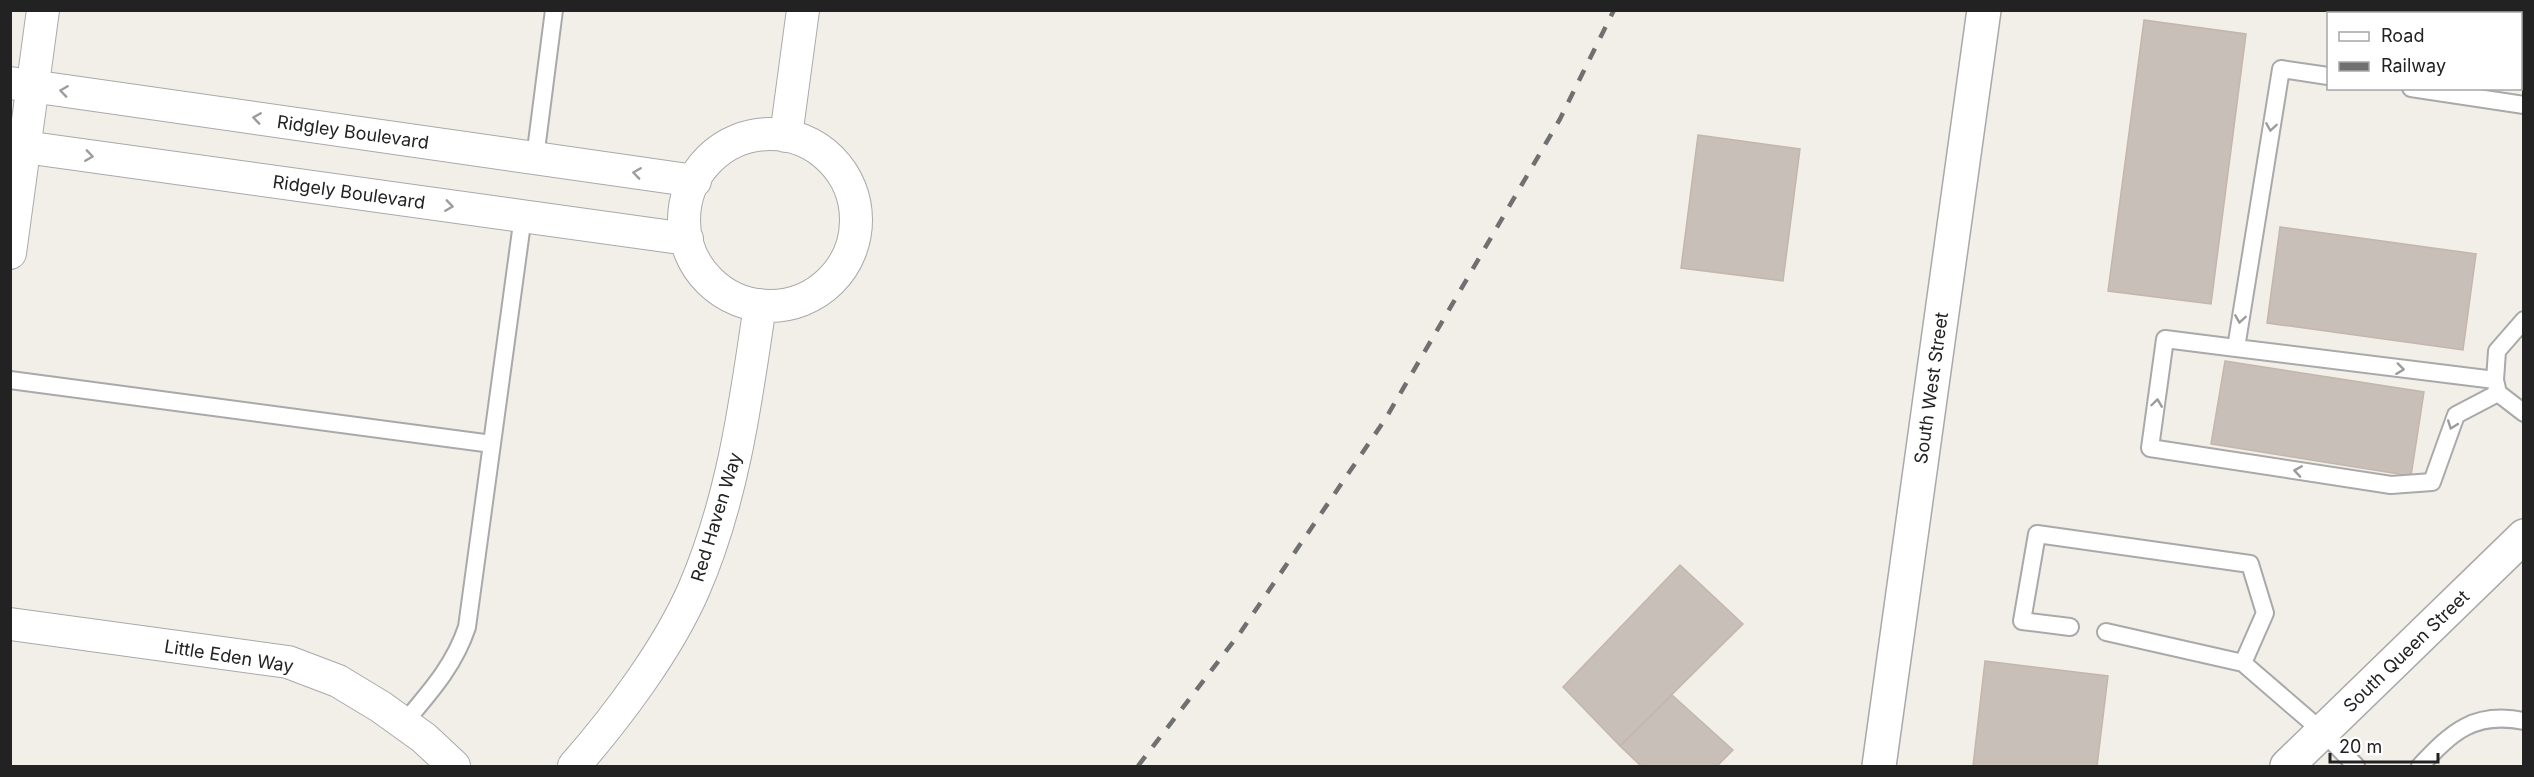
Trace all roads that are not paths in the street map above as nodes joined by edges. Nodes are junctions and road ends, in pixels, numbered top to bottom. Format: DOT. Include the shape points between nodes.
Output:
graph roads {
  1 [pos="43,10"];
  2 [pos="554,10"];
  3 [pos="803,10"];
  4 [pos="1984,10"];
  5 [pos="2327,76"];
  6 [pos="21,85"];
  7 [pos="2424,90"];
  8 [pos="2523,105"];
  9 [pos="786,136"];
  10 [pos="17,146"];
  11 [pos="535,158"];
  12 [pos="695,181"];
  13 [pos="523,216"];
  14 [pos="687,239"];
  15 [pos="10,253"];
  16 [pos="760,305"];
  17 [pos="2523,320"];
  18 [pos="2236,348"];
  19 [pos="10,380"];
  20 [pos="2496,387"];
  21 [pos="2523,413"];
  22 [pos="492,444"];
  23 [pos="2519,548"];
  24 [pos="10,624"];
  25 [pos="2070,627"];
  26 [pos="2106,632"];
  27 [pos="2243,663"];
  28 [pos="2523,721"];
  29 [pos="404,723"];
  30 [pos="2323,732"];
  31 [pos="454,766"];
  32 [pos="574,766"];
  33 [pos="1879,766"];
  34 [pos="2288,766"];
  35 [pos="2356,766"];
  36 [pos="2420,766"];
  1 -- 6 [label="street"];
  2 -- 11 [label="lane"];
  3 -- 9 [label="street"];
  4 -- 33 [label="street, South West Street"];
  5 -- 18 [label="lane, one-way" via="2281,69"];
  6 -- 10 [label="street"];
  11 -- 6 [label="street, Ridgley Boulevard, one-way"];
  7 -- 8 [label="lane"];
  9 -- 12 [label="street" via="751,136 725,147 704,165"];
  9 -- 16 [label="street" via="806,141 829,157 846,179 856,206 856,235 846,262 828,285 804,300"];
  10 -- 13 [label="street, Ridgely Boulevard, one-way"];
  10 -- 15 [label="street"];
  12 -- 11 [label="street, Ridgley Boulevard, one-way"];
  12 -- 14 [label="street" via="684,216"];
  13 -- 14 [label="street, Ridgely Boulevard"];
  13 -- 22 [label="lane"];
  14 -- 16 [label="street" via="700,270 720,291"];
  16 -- 32 [label="street, Red Haven Way" via="731,479 694,590 636,687"];
  17 -- 20 [label="lane" via="2497,351"];
  18 -- 20 [label="lane, one-way"];
  20 -- 18 [label="lane, one-way" via="2456,415 2432,482 2391,485 2150,448 2165,339"];
  19 -- 22 [label="lane"];
  20 -- 21 [label="lane"];
  22 -- 29 [label="lane" via="467,627 445,674"];
  23 -- 30 [label="street, South Queen Street"];
  24 -- 29 [label="street, Little Eden Way" via="288,662 338,681"];
  25 -- 27 [label="lane" via="2022,621 2037,534 2250,564 2265,613"];
  26 -- 27 [label="lane"];
  27 -- 30 [label="lane"];
  28 -- 36 [label="lane" via="2483,719 2460,728"];
  29 -- 31 [label="street, Little Eden Way"];
  30 -- 34 [label="street, South Queen Street"];
  30 -- 35 [label="lane"];
}
